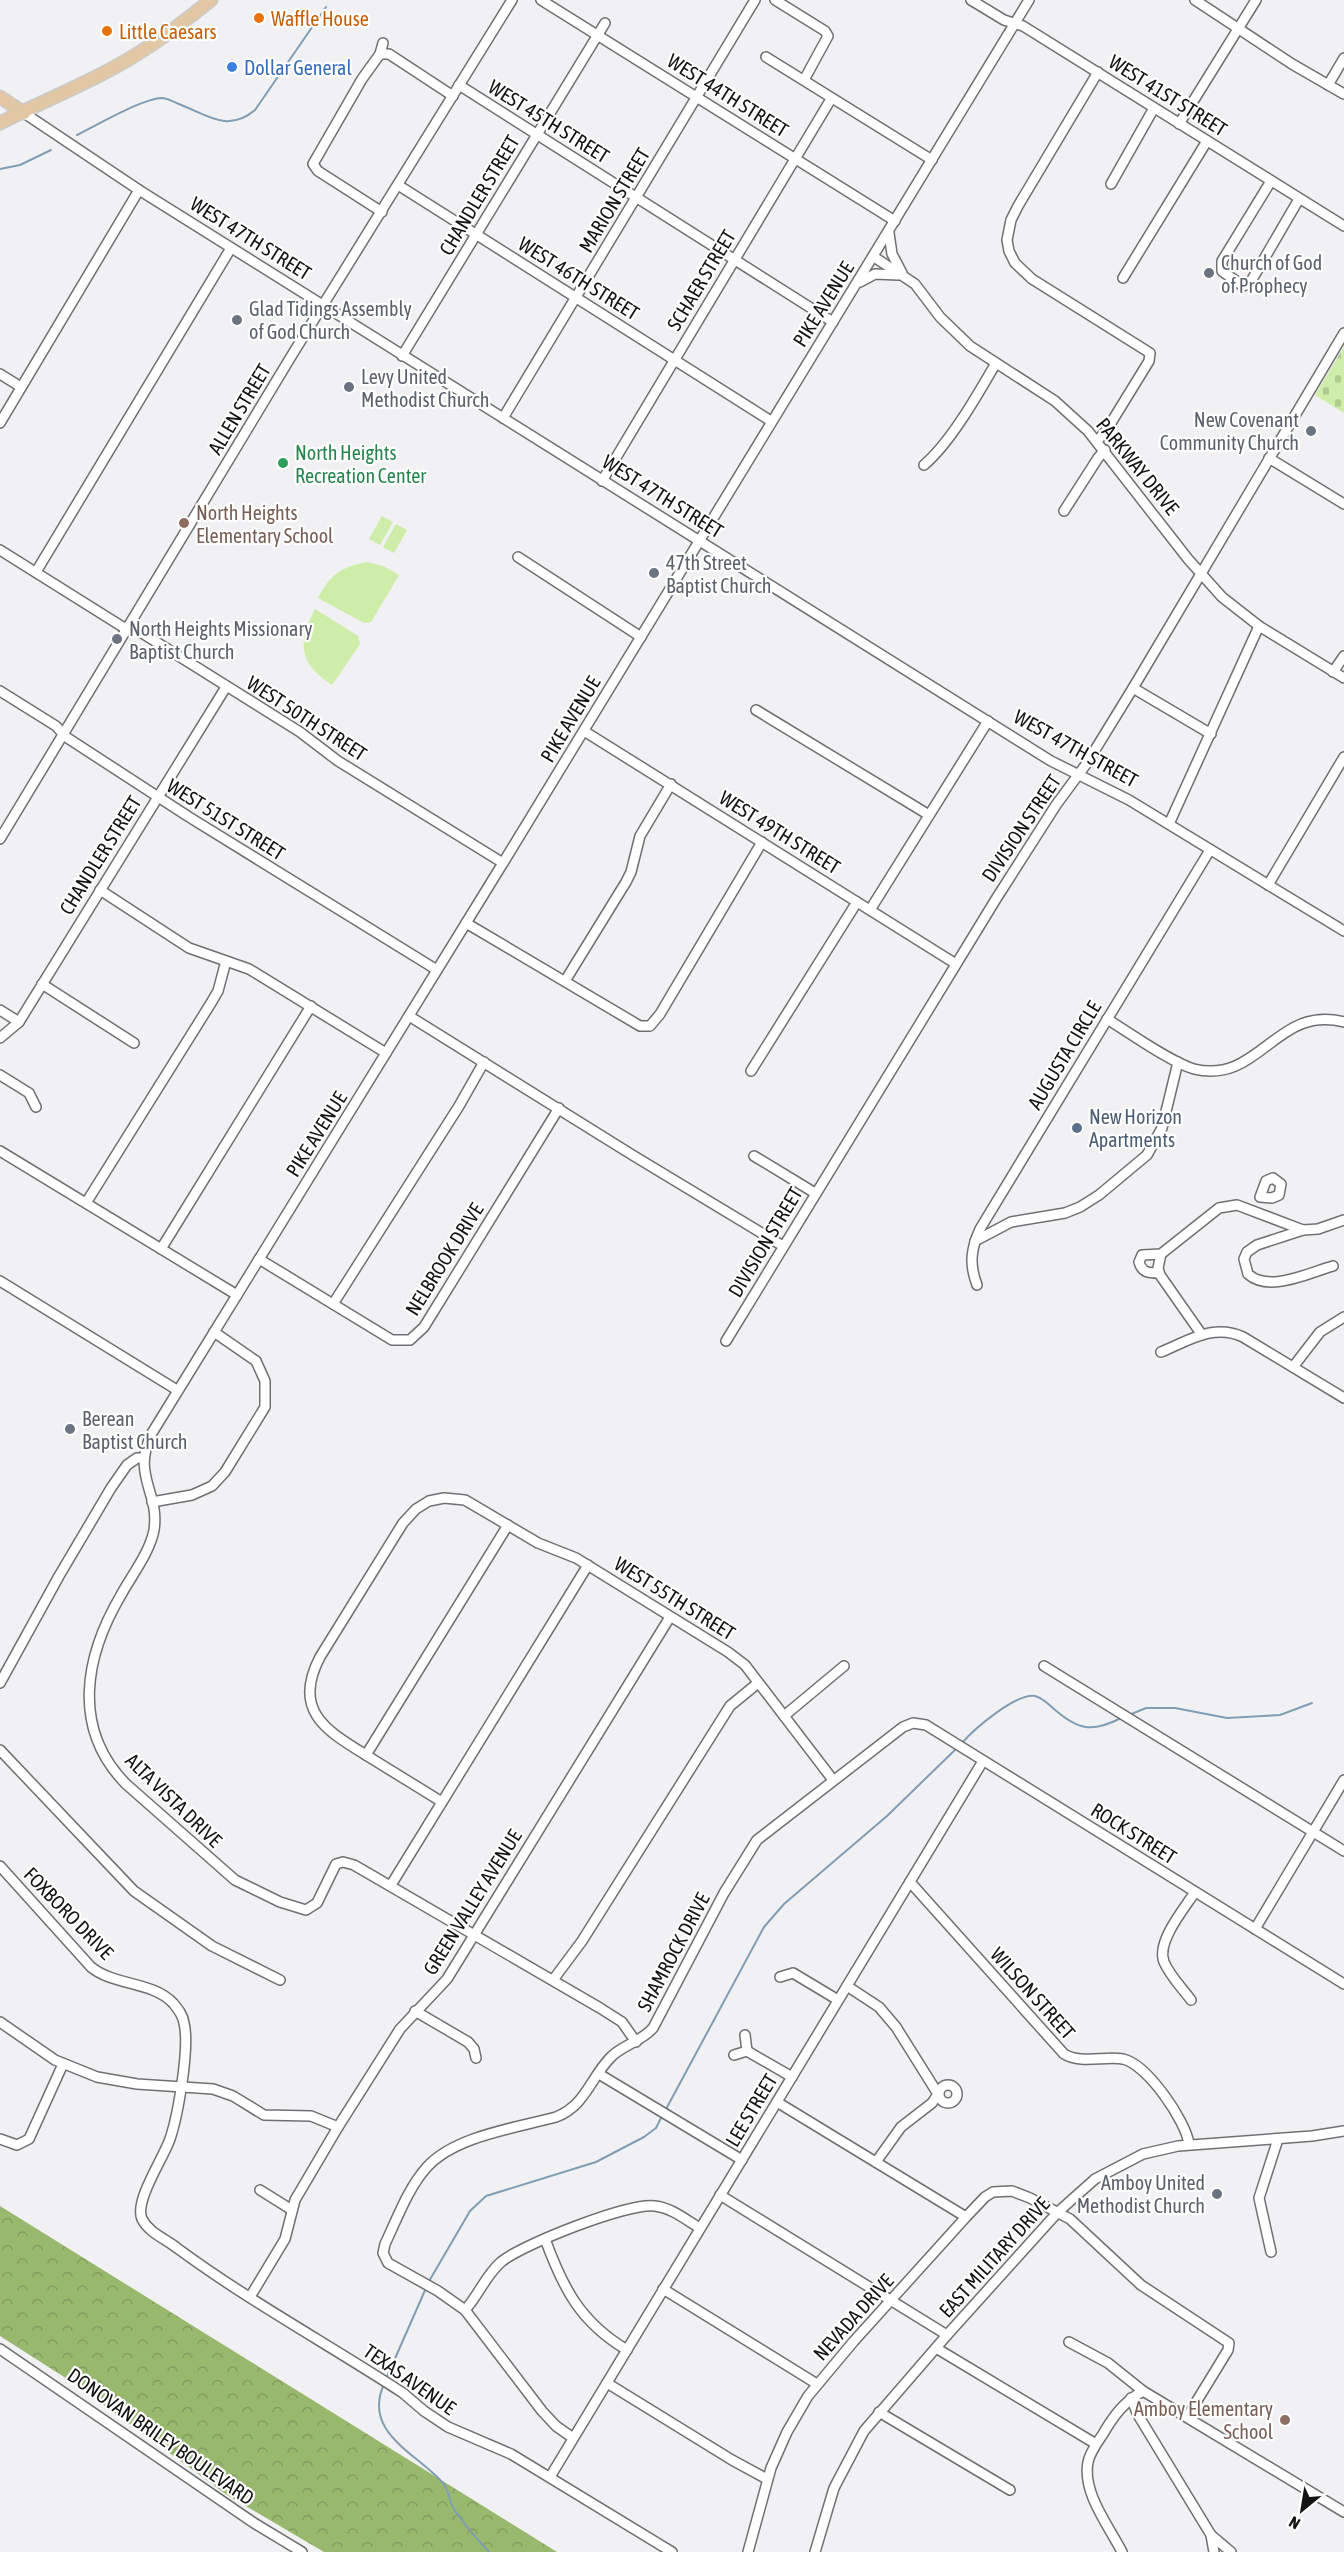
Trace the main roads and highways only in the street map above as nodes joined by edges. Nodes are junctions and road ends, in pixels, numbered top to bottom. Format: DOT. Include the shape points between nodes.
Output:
graph roads {
  1 [pos="211,0"];
  2 [pos="0,97"];
  3 [pos="24,113"];
  4 [pos="0,123"];
  1 -- 3 [label="main road" via="148,48"];
  2 -- 3 [label="main road, WEST 47TH STREET"];
  3 -- 4 [label="main road"];
}
